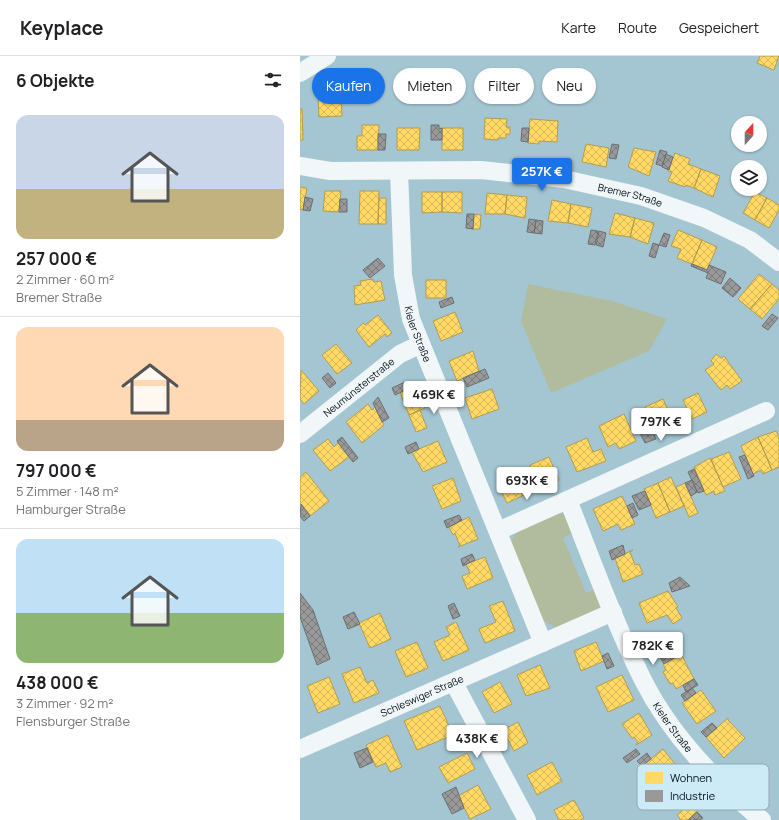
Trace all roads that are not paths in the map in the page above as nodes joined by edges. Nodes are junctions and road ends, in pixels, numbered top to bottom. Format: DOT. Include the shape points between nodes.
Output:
graph roads {
  1 [pos="327,56"];
  2 [pos="300,73"];
  3 [pos="300,166"];
  4 [pos="399,171"];
  5 [pos="779,262"];
  6 [pos="421,344"];
  7 [pos="766,411"];
  8 [pos="300,434"];
  9 [pos="568,500"];
  10 [pos="498,531"];
  11 [pos="613,612"];
  12 [pos="543,643"];
  13 [pos="454,683"];
  14 [pos="300,749"];
  15 [pos="702,764"];
  16 [pos="750,810"];
  17 [pos="528,820"];
  18 [pos="762,820"];
  1 -- 2 [label="street"];
  3 -- 4 [label="street, Bremer Straße" via="330,171"];
  4 -- 5 [label="street, Bremer Straße" via="481,170 564,179 641,196 704,218 750,240"];
  4 -- 6 [label="street, Kieler Straße" via="404,290 411,319"];
  6 -- 8 [label="street, Neumünsterstraße" via="400,354"];
  6 -- 10 [label="street, Kieler Straße"];
  7 -- 9 [label="street"];
  9 -- 10 [label="street"];
  9 -- 11 [label="street, Kieler Straße"];
  10 -- 12 [label="street, Kieler Straße"];
  11 -- 12 [label="street"];
  11 -- 15 [label="street, Kieler Straße" via="643,680 668,721"];
  12 -- 13 [label="street, Schleswiger Straße"];
  13 -- 14 [label="street, Schleswiger Straße"];
  13 -- 17 [label="street"];
  16 -- 18 [label="street, Kieler Straße"];
}
